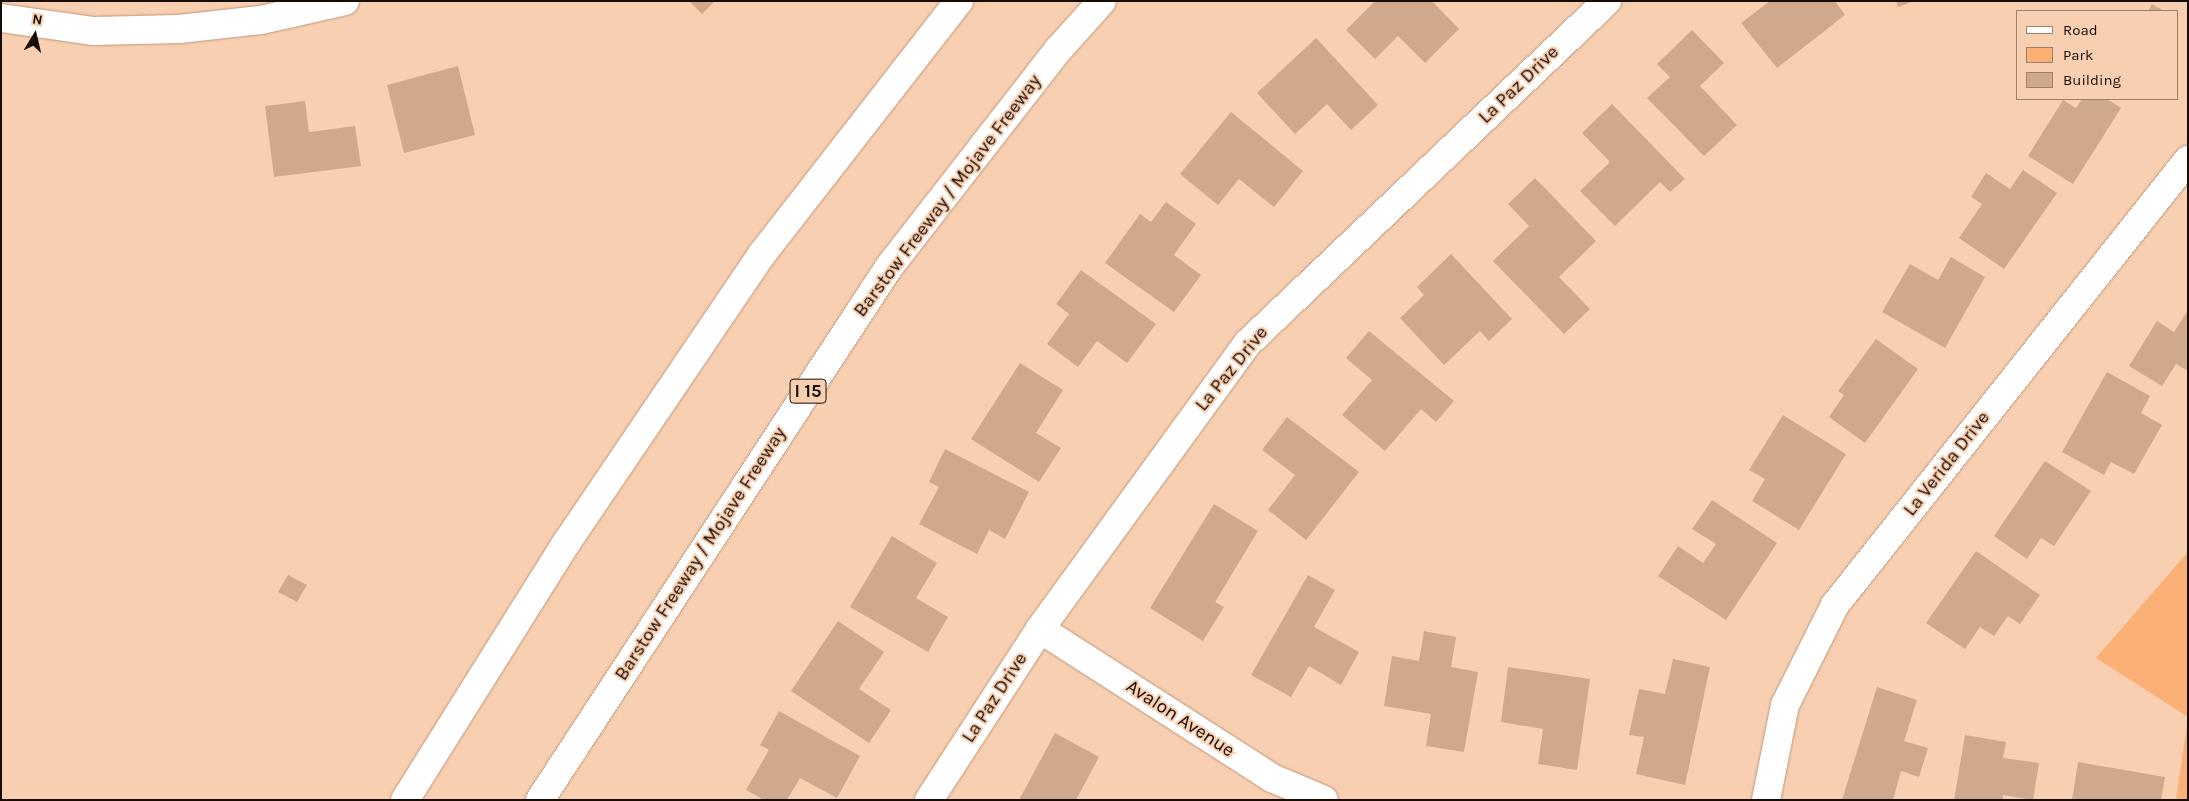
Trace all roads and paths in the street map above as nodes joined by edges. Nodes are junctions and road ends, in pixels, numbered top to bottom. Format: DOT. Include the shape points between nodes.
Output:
graph roads {
  1 [pos="345,1"];
  2 [pos="958,1"];
  3 [pos="1102,1"];
  4 [pos="1607,1"];
  5 [pos="1,18"];
  6 [pos="2188,160"];
  7 [pos="1040,629"];
  8 [pos="405,800"];
  9 [pos="540,800"];
  10 [pos="929,800"];
  11 [pos="1324,800"];
  12 [pos="1766,800"];
  1 -- 5 [label="main road" via="261,20 179,29 94,31"];
  2 -- 8 [label="main road" via="762,254 567,542"];
  3 -- 9 [label="main road, Barstow Freeway / Mojave Freeway / I 15" via="889,267"];
  4 -- 7 [label="main road, La Paz Drive" via="1248,343"];
  6 -- 12 [label="main road, La Verida Drive" via="1835,605 1785,704"];
  7 -- 10 [label="main road, La Paz Drive"];
  7 -- 11 [label="main road, Avalon Avenue" via="1272,778"];
}
